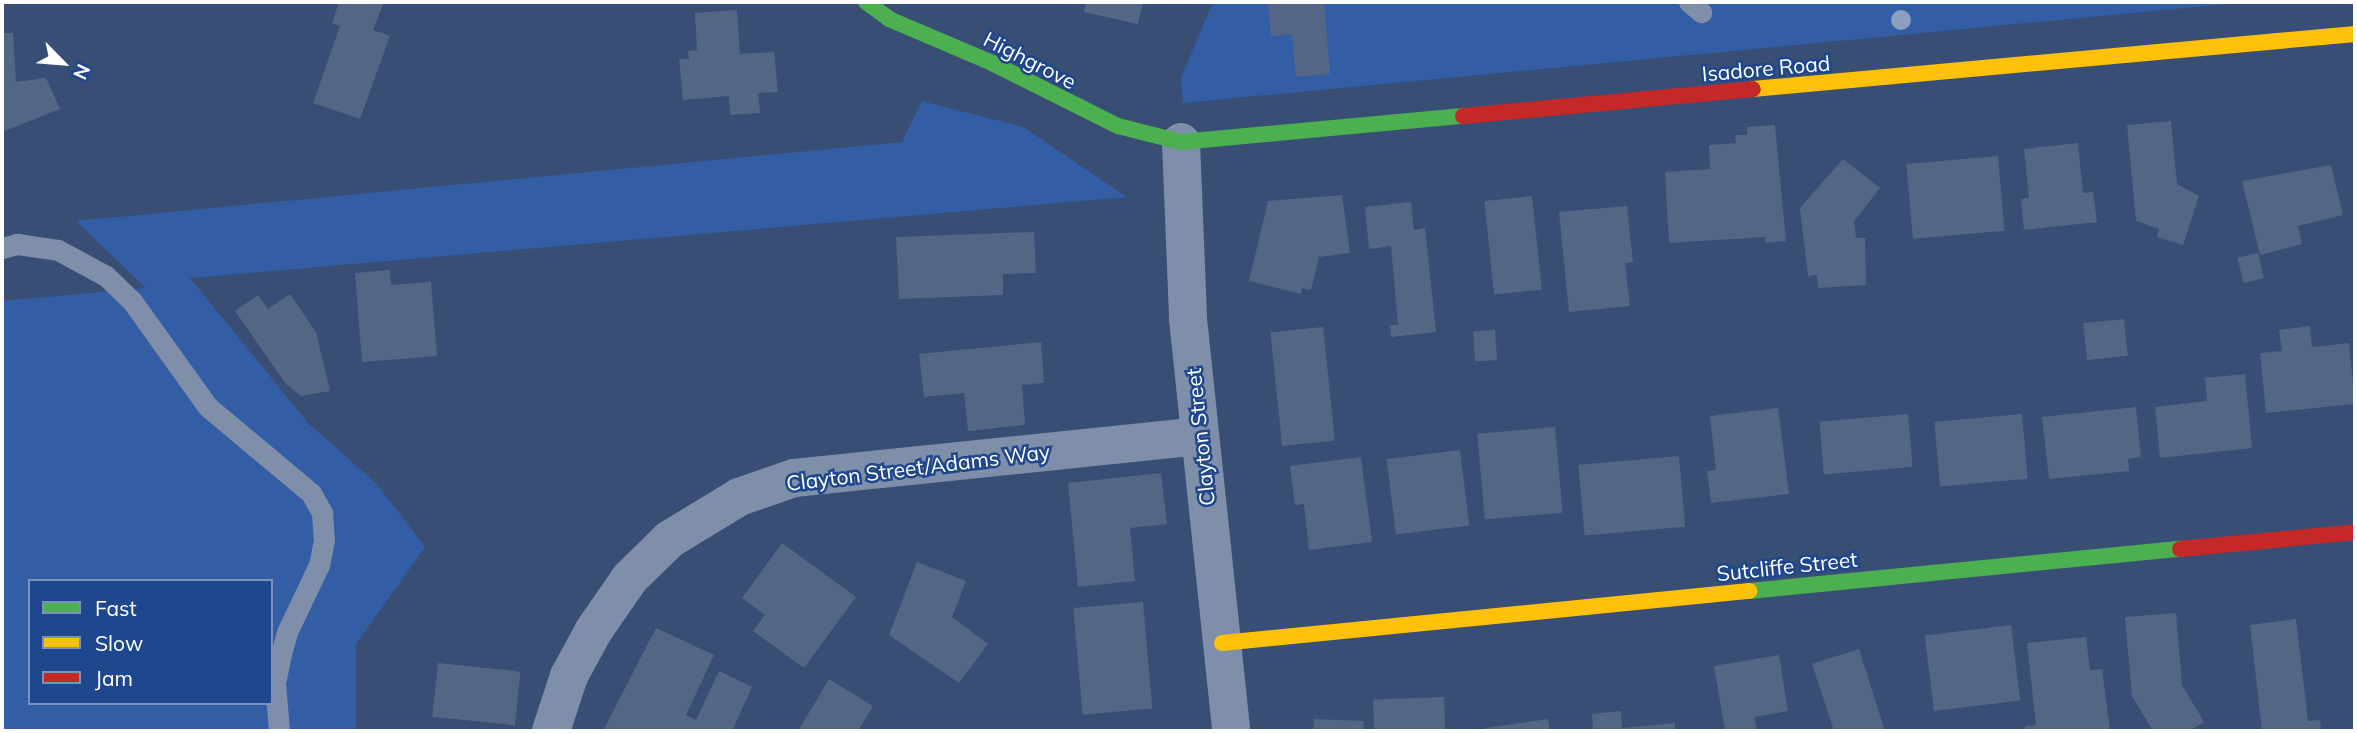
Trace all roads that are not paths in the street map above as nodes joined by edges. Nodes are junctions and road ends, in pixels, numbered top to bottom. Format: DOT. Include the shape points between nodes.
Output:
graph roads {
  1 [pos="866,2"];
  2 [pos="2355,34"];
  3 [pos="1181,142"];
  4 [pos="2,248"];
  5 [pos="1199,436"];
  6 [pos="2355,532"];
  7 [pos="1222,643"];
  8 [pos="279,731"];
  9 [pos="551,731"];
  10 [pos="1231,731"];
  1 -- 3 [label="street, Highgrove" via="889,19 992,63 1118,126"];
  2 -- 3 [label="street, Isadore Road"];
  3 -- 5 [label="street, Clayton Street" via="1188,319"];
  4 -- 8 [label="lane" via="17,244 58,250 106,276 132,302 208,407 311,493 322,513 324,540 319,565 287,632 280,659 275,684"];
  5 -- 7 [label="street, Clayton Street"];
  5 -- 9 [label="street, Clayton Street/Adams Way" via="794,478 739,497 670,539 631,578 569,676"];
  6 -- 7 [label="street, Sutcliffe Street"];
  7 -- 10 [label="street, Clayton Street"];
}
